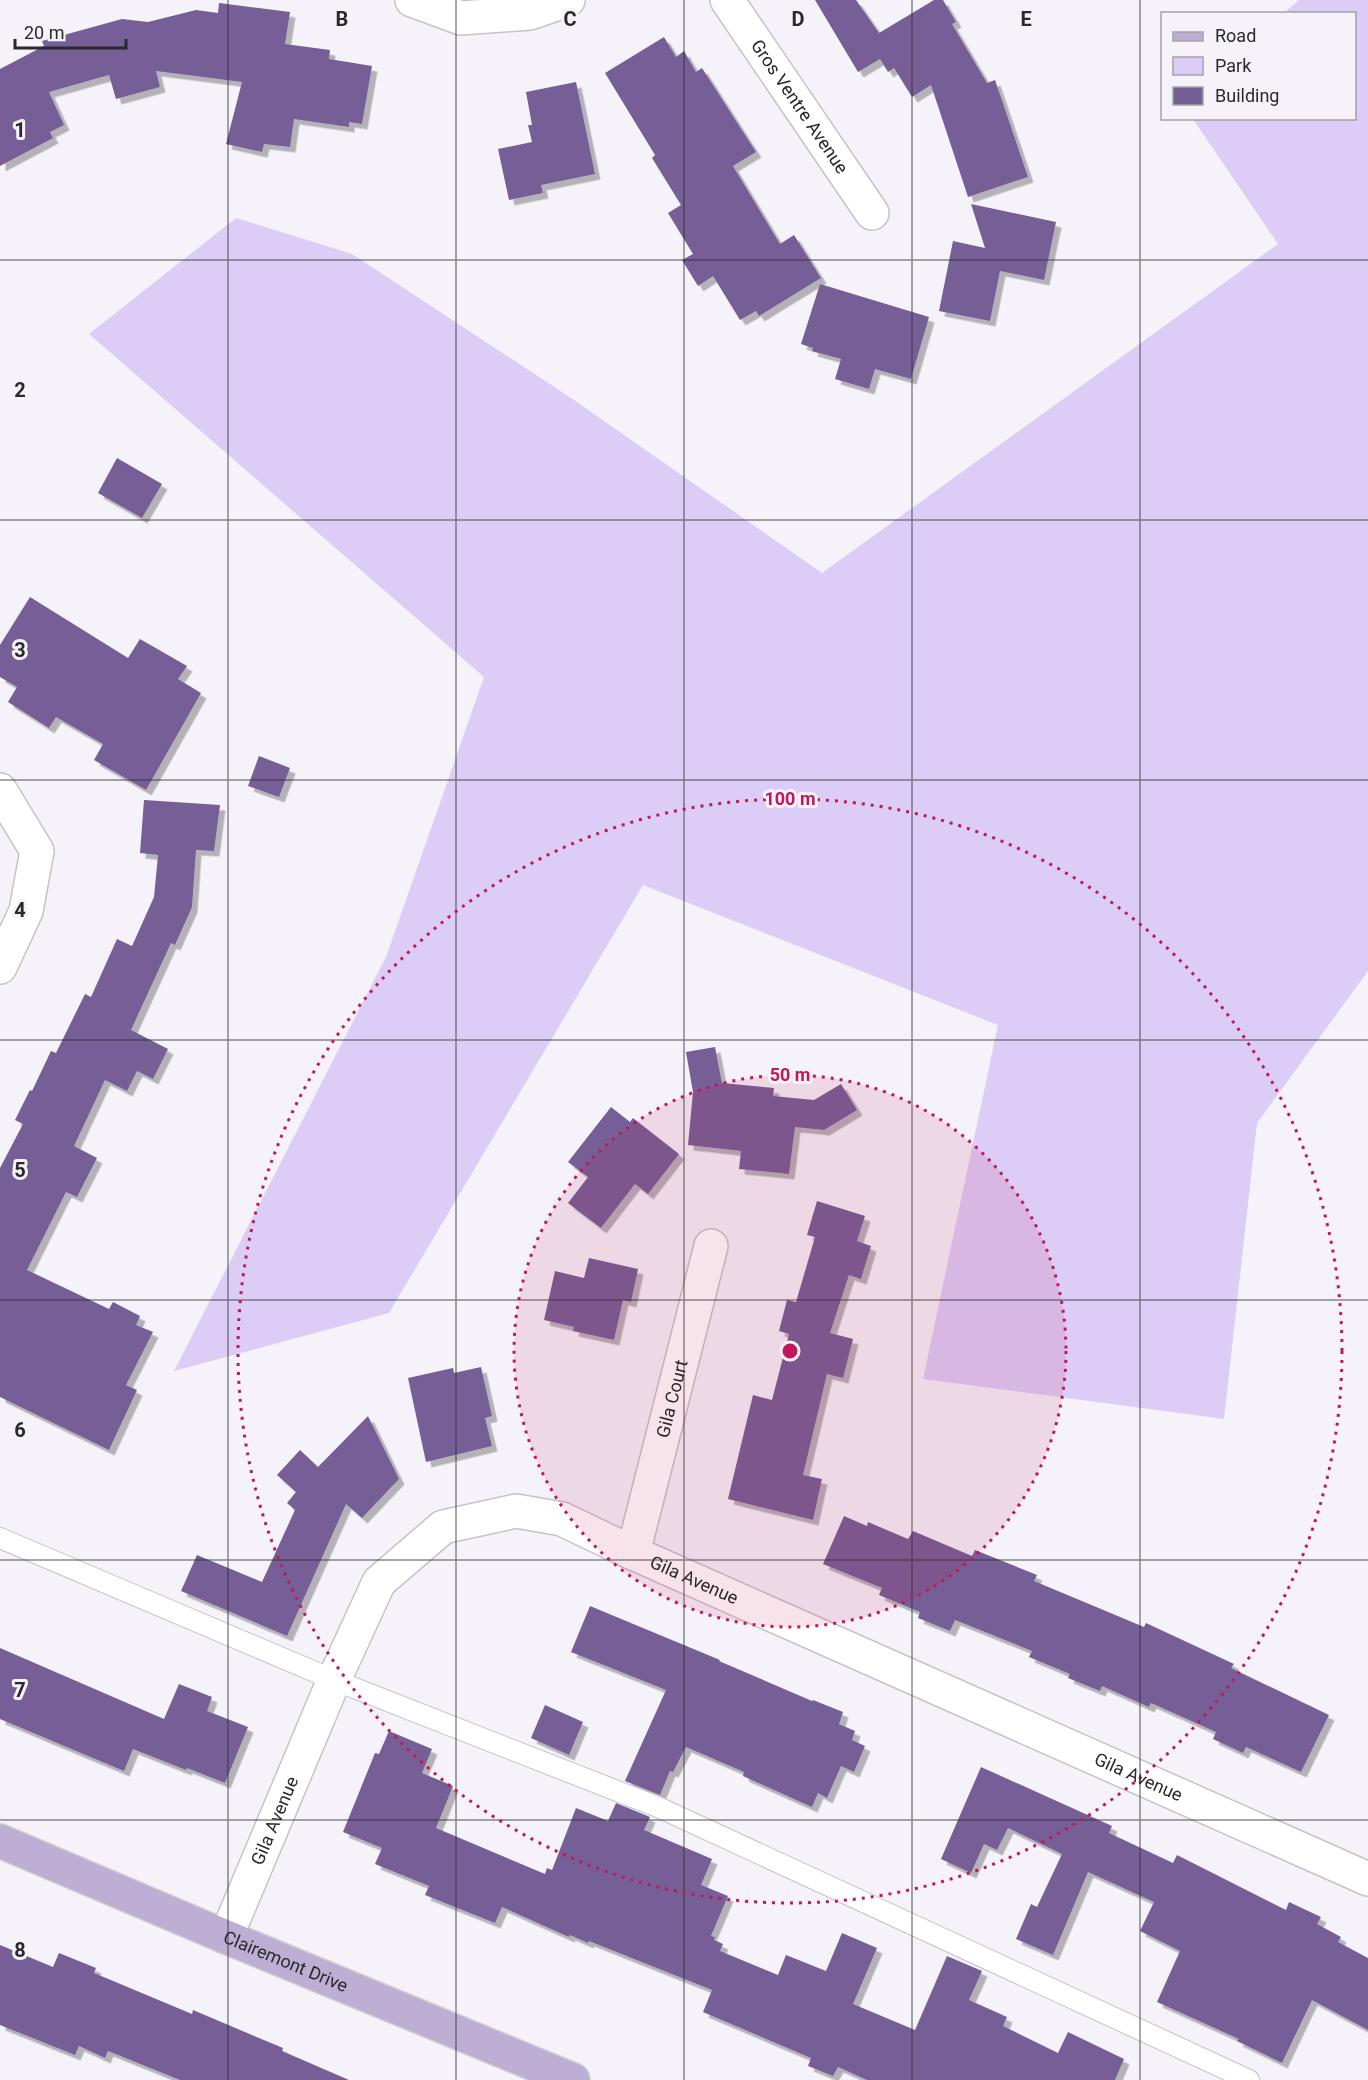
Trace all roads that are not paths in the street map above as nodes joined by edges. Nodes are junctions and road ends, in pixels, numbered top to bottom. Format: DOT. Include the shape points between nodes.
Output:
graph roads {
  1 [pos="412,0"];
  2 [pos="568,0"];
  3 [pos="727,0"];
  4 [pos="872,213"];
  5 [pos="0,790"];
  6 [pos="0,967"];
  7 [pos="711,1246"];
  8 [pos="0,1538"];
  9 [pos="633,1553"];
  10 [pos="334,1680"];
  11 [pos="0,1840"];
  12 [pos="1368,1879"];
  13 [pos="226,1937"];
  14 [pos="573,2080"];
  15 [pos="1249,2080"];
  1 -- 2 [label="street" via="461,18 530,13"];
  3 -- 4 [label="street, Gros Ventre Avenue"];
  5 -- 6 [label="street" via="37,851 26,911"];
  7 -- 9 [label="street, Gila Court"];
  8 -- 10 [label="lane"];
  9 -- 10 [label="street, Gila Avenue" via="562,1519 516,1511 443,1527 379,1582"];
  9 -- 12 [label="street, Gila Avenue"];
  10 -- 13 [label="street, Gila Avenue"];
  10 -- 15 [label="lane" via="658,1807"];
  11 -- 13 [label="main road, Clairemont Drive"];
  13 -- 14 [label="main road, Clairemont Drive"];
}
